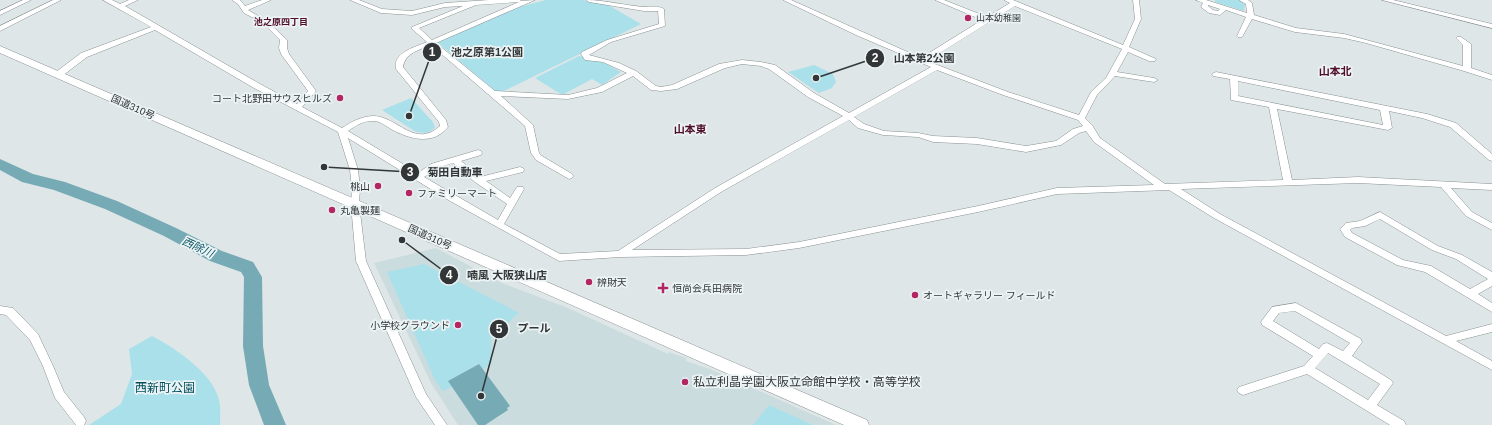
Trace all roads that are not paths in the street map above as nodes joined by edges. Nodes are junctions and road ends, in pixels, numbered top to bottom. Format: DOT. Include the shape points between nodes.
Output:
graph roads {
  1 [pos="28,0"];
  2 [pos="58,0"];
  3 [pos="106,0"];
  4 [pos="135,0"];
  5 [pos="235,0"];
  6 [pos="268,0"];
  7 [pos="353,0"];
  8 [pos="522,0"];
  9 [pos="532,0"];
  10 [pos="589,0"];
  11 [pos="786,0"];
  12 [pos="938,0"];
  13 [pos="1007,0"];
  14 [pos="1136,0"];
  15 [pos="1199,0"];
  16 [pos="1242,0"];
  17 [pos="1385,0"];
  18 [pos="475,3"];
  19 [pos="1015,3"];
  20 [pos="120,6"];
  21 [pos="244,9"];
  22 [pos="0,14"];
  23 [pos="1250,16"];
  24 [pos="988,20"];
  25 [pos="1492,26"];
  26 [pos="156,27"];
  27 [pos="0,29"];
  28 [pos="1240,36"];
  29 [pos="1459,38"];
  30 [pos="431,42"];
  31 [pos="1126,48"];
  32 [pos="0,49"];
  33 [pos="1152,58"];
  34 [pos="921,61"];
  35 [pos="937,67"];
  36 [pos="1467,68"];
  37 [pos="633,73"];
  38 [pos="1113,73"];
  39 [pos="59,74"];
  40 [pos="1216,74"];
  41 [pos="1234,78"];
  42 [pos="1492,78"];
  43 [pos="1154,80"];
  44 [pos="493,93"];
  45 [pos="1272,105"];
  46 [pos="298,107"];
  47 [pos="1384,108"];
  48 [pos="850,117"];
  49 [pos="1082,118"];
  50 [pos="1088,127"];
  51 [pos="342,131"];
  52 [pos="478,153"];
  53 [pos="1492,158"];
  54 [pos="454,160"];
  55 [pos="520,170"];
  56 [pos="569,176"];
  57 [pos="417,178"];
  58 [pos="478,180"];
  59 [pos="1288,183"];
  60 [pos="1444,185"];
  61 [pos="1167,187"];
  62 [pos="1492,187"];
  63 [pos="520,189"];
  64 [pos="512,203"];
  65 [pos="355,204"];
  66 [pos="499,225"];
  67 [pos="1492,227"];
  68 [pos="620,254"];
  69 [pos="1492,277"];
  70 [pos="1492,281"];
  71 [pos="1470,294"];
  72 [pos="1492,308"];
  73 [pos="0,310"];
  74 [pos="1492,328"];
  75 [pos="1445,340"];
  76 [pos="1320,355"];
  77 [pos="1344,358"];
  78 [pos="1492,366"];
  79 [pos="1308,369"];
  80 [pos="1243,390"];
  81 [pos="1369,407"];
  82 [pos="80,421"];
  83 [pos="441,425"];
  84 [pos="861,425"];
  85 [pos="1400,425"];
  1 -- 22 [label="street"];
  2 -- 27 [label="street"];
  3 -- 20 [label="street"];
  4 -- 20 [label="street"];
  5 -- 21 [label="street" via="240,2"];
  6 -- 21 [label="street"];
  7 -- 18 [label="street" via="381,11 412,13 445,5"];
  8 -- 9 [label="street"];
  8 -- 18 [label="street"];
  8 -- 30 [label="street"];
  10 -- 37 [label="street" via="661,9 663,25 609,41 585,54 588,58 610,61"];
  11 -- 34 [label="street"];
  12 -- 24 [label="street"];
  13 -- 19 [label="street"];
  14 -- 31 [label="street" via="1138,19"];
  15 -- 23 [label="street"];
  16 -- 23 [label="street" via="1249,3"];
  17 -- 25 [label="street"];
  18 -- 30 [label="street" via="414,28"];
  19 -- 24 [label="street"];
  19 -- 31 [label="street"];
  20 -- 26 [label="street"];
  21 -- 46 [label="street" via="265,22 284,40 285,54 312,91"];
  23 -- 28 [label="street"];
  23 -- 36 [label="street" via="1295,30 1344,36"];
  24 -- 34 [label="street"];
  26 -- 39 [label="street" via="84,55"];
  26 -- 46 [label="street"];
  29 -- 36 [label="street" via="1466,44"];
  30 -- 44 [label="street"];
  30 -- 51 [label="street" via="405,54 399,67 443,122 444,127 439,133 423,138 414,137 373,118 354,123"];
  31 -- 33 [label="street"];
  31 -- 38 [label="street"];
  32 -- 39 [label="highway, 国道310号"];
  34 -- 35 [label="street"];
  35 -- 48 [label="street"];
  35 -- 49 [label="street" via="1022,100"];
  36 -- 42 [label="street"];
  37 -- 44 [label="street" via="599,90 568,97"];
  37 -- 48 [label="street" via="654,88 661,89 674,87 722,66 742,62 761,64 772,67 811,95"];
  38 -- 43 [label="street"];
  38 -- 49 [label="street" via="1094,94"];
  39 -- 65 [label="highway, 国道310号"];
  40 -- 41 [label="street"];
  41 -- 45 [label="street" via="1234,98"];
  41 -- 47 [label="street"];
  44 -- 56 [label="street" via="529,125 535,153 539,158"];
  45 -- 47 [label="street" via="1388,128"];
  45 -- 59 [label="street"];
  46 -- 51 [label="street"];
  47 -- 53 [label="street" via="1453,125"];
  48 -- 50 [label="street" via="861,126 883,133 918,135 933,139 977,140 1026,149 1058,143 1076,131"];
  48 -- 68 [label="street" via="718,190"];
  49 -- 50 [label="street"];
  50 -- 61 [label="street" via="1098,140"];
  51 -- 57 [label="street"];
  51 -- 65 [label="street" via="354,170"];
  52 -- 54 [label="street"];
  54 -- 57 [label="street" via="434,166"];
  54 -- 58 [label="street"];
  55 -- 58 [label="street"];
  57 -- 66 [label="street"];
  58 -- 64 [label="street"];
  59 -- 60 [label="street" via="1358,180"];
  59 -- 61 [label="street"];
  60 -- 62 [label="street"];
  60 -- 67 [label="street" via="1469,214"];
  61 -- 68 [label="street" via="1057,191 871,231 746,252"];
  61 -- 75 [label="street"];
  63 -- 64 [label="street"];
  64 -- 66 [label="street"];
  65 -- 83 [label="street" via="361,261 422,397"];
  65 -- 84 [label="highway, 国道310号"];
  66 -- 68 [label="street" via="559,258"];
  69 -- 71 [label="street" via="1459,257 1435,248 1380,215 1362,224 1349,225 1345,229 1348,235 1400,263 1428,269"];
  70 -- 71 [label="street"];
  71 -- 72 [label="street"];
  73 -- 82 [label="street" via="9,311 34,337 59,395"];
  74 -- 75 [label="street"];
  75 -- 78 [label="street"];
  76 -- 77 [label="street" via="1327,347"];
  76 -- 77 [label="street" via="1266,322 1276,310 1296,306 1357,342"];
  76 -- 79 [label="street"];
  77 -- 81 [label="street" via="1387,383"];
  79 -- 80 [label="street"];
  79 -- 81 [label="street"];
  81 -- 85 [label="street"];
}
